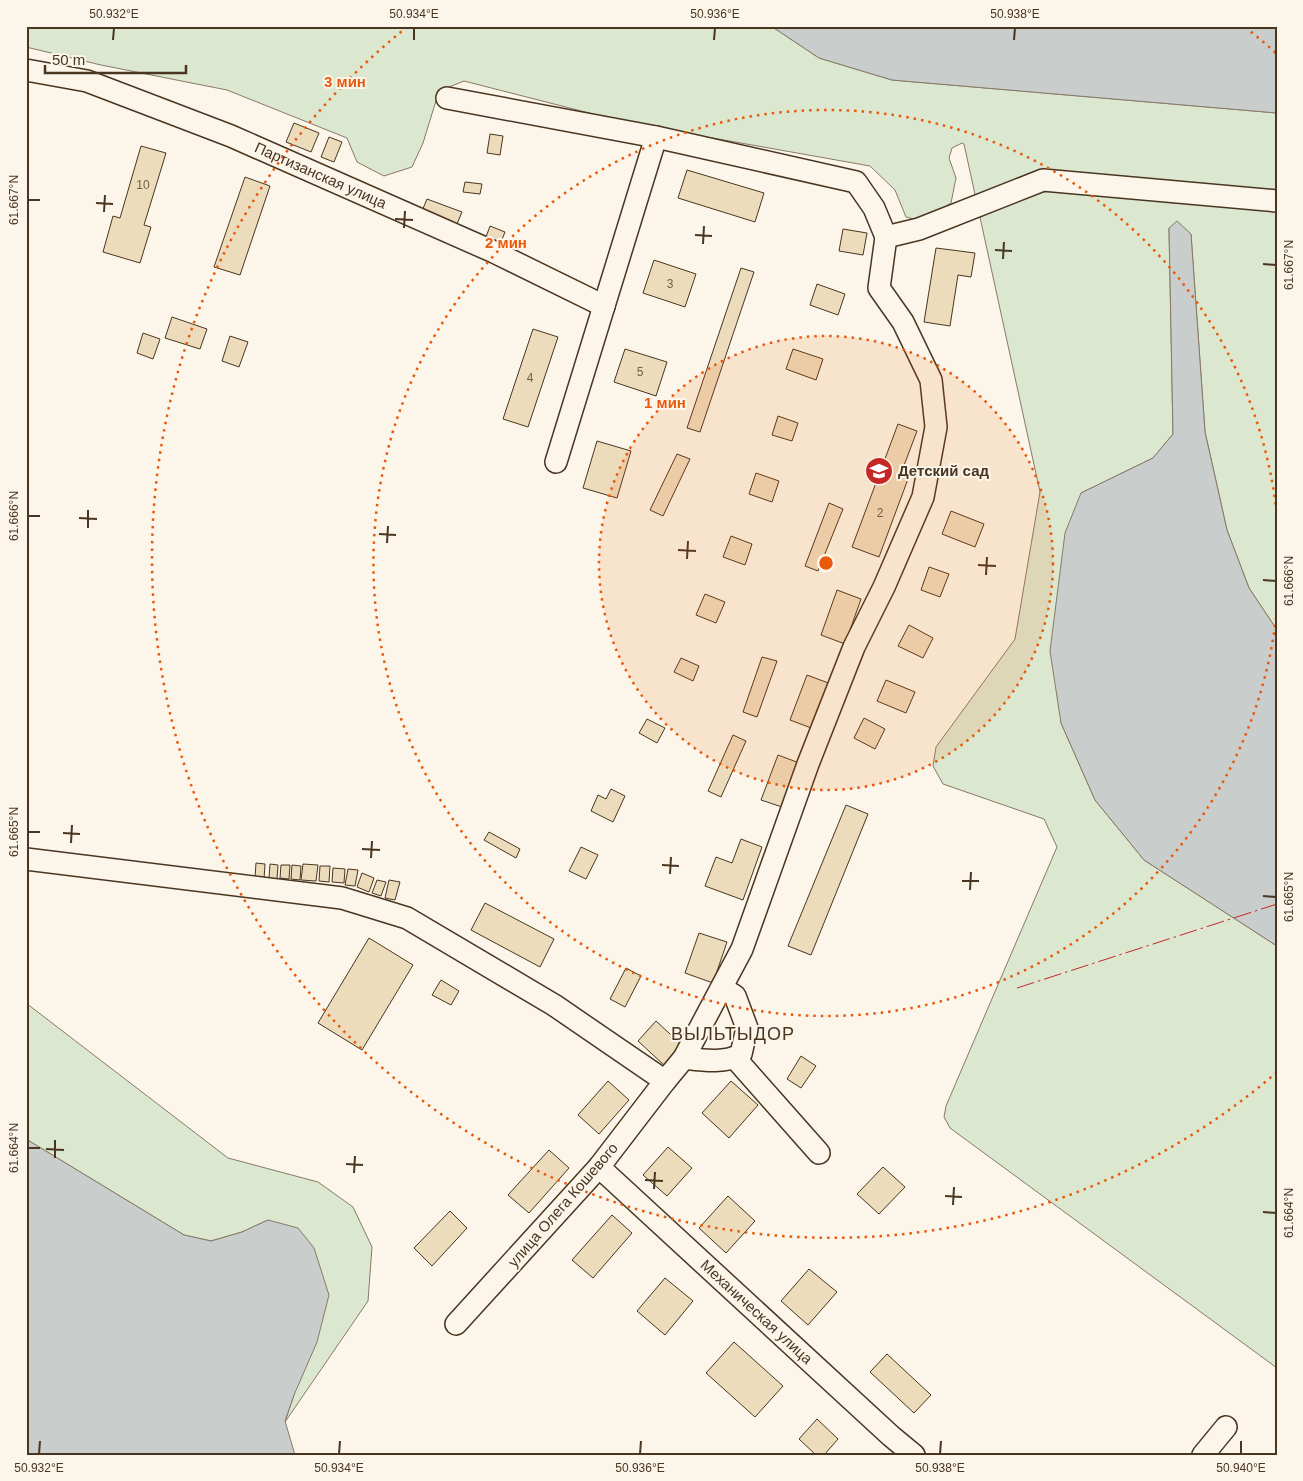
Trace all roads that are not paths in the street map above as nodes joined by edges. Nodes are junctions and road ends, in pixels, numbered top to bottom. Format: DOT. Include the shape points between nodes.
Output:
graph roads {
  1 [pos="26,70"];
  2 [pos="447,98"];
  3 [pos="656,137"];
  4 [pos="1277,201"];
  5 [pos="886,237"];
  6 [pos="604,306"];
  7 [pos="556,462"];
  8 [pos="26,859"];
  9 [pos="722,988"];
  10 [pos="684,1058"];
  11 [pos="735,1058"];
  12 [pos="665,1081"];
  13 [pos="820,1153"];
  14 [pos="599,1168"];
  15 [pos="456,1324"];
  16 [pos="1226,1427"];
  17 [pos="914,1455"];
  18 [pos="1203,1455"];
  1 -- 6 [label="street, Партизанская улица" via="87,81 231,136 494,252"];
  2 -- 3 [label="street"];
  3 -- 5 [label="street" via="856,182 874,208"];
  3 -- 6 [label="street"];
  4 -- 5 [label="street" via="1043,180 919,229"];
  5 -- 9 [label="street, улица Олега Кошевого" via="879,288 902,322 931,380 936,427 923,498 854,647 742,949"];
  6 -- 7 [label="street"];
  8 -- 12 [label="street" via="342,898 406,918 554,1006"];
  9 -- 10 [label="street, улица Олега Кошевого"];
  9 -- 11 [label="street" via="735,996 747,1028 744,1049"];
  10 -- 11 [label="street"];
  10 -- 12 [label="street, улица Олега Кошевого"];
  11 -- 13 [label="street"];
  12 -- 14 [label="street, улица Олега Кошевого"];
  14 -- 15 [label="street, улица Олега Кошевого"];
  14 -- 17 [label="street, Механическая улица"];
  16 -- 18 [label="street"];
}
